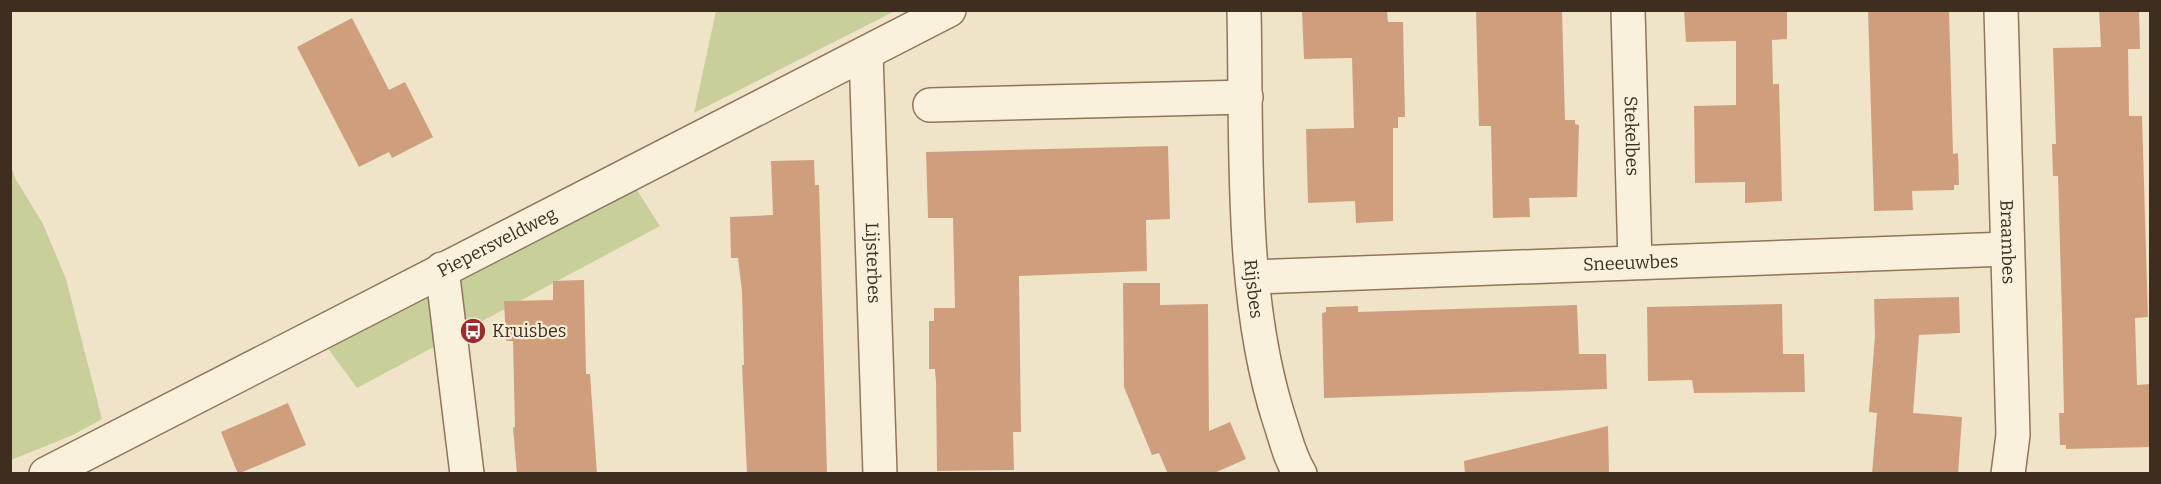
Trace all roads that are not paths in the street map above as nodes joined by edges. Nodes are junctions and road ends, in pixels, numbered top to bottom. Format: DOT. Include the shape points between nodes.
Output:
graph roads {
  1 [pos="949,10"];
  2 [pos="1244,10"];
  3 [pos="1629,10"];
  4 [pos="2001,10"];
  5 [pos="866,52"];
  6 [pos="1246,97"];
  7 [pos="930,105"];
  8 [pos="2007,249"];
  9 [pos="1635,262"];
  10 [pos="442,269"];
  11 [pos="1253,277"];
  12 [pos="46,474"];
  13 [pos="467,474"];
  14 [pos="880,474"];
  15 [pos="1300,474"];
  16 [pos="2008,474"];
  1 -- 5 [label="street, Piepersveldweg"];
  2 -- 6 [label="street, Rijsbes"];
  3 -- 9 [label="street, Stekelbes"];
  4 -- 8 [label="street, Braambes"];
  5 -- 10 [label="street, Piepersveldweg"];
  5 -- 14 [label="street, Lijsterbes"];
  6 -- 7 [label="street"];
  6 -- 11 [label="street, Rijsbes"];
  8 -- 9 [label="street, Sneeuwbes"];
  8 -- 16 [label="street, Braambes" via="2013,435"];
  9 -- 11 [label="street, Sneeuwbes"];
  10 -- 12 [label="street, Piepersveldweg"];
  10 -- 13 [label="street"];
  11 -- 15 [label="street, Rijsbes" via="1268,387"];
}
